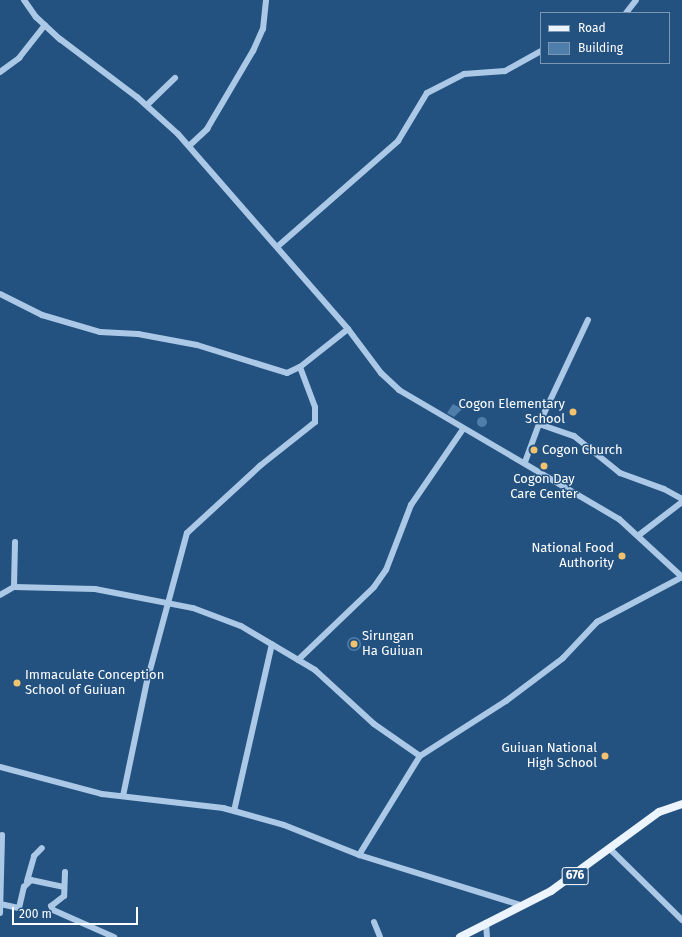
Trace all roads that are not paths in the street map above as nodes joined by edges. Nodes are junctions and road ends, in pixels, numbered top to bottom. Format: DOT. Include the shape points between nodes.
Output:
graph roads {
  1 [pos="24,0"];
  2 [pos="266,0"];
  3 [pos="636,0"];
  4 [pos="627,12"];
  5 [pos="45,25"];
  6 [pos="540,52"];
  7 [pos="0,72"];
  8 [pos="175,78"];
  9 [pos="147,106"];
  10 [pos="189,146"];
  11 [pos="277,247"];
  12 [pos="0,294"];
  13 [pos="588,320"];
  14 [pos="348,330"];
  15 [pos="300,367"];
  16 [pos="294,372"];
  17 [pos="301,375"];
  18 [pos="539,424"];
  19 [pos="463,429"];
  20 [pos="525,462"];
  21 [pos="682,501"];
  22 [pos="639,535"];
  23 [pos="15,542"];
  24 [pos="682,577"];
  25 [pos="14,587"];
  26 [pos="0,595"];
  27 [pos="170,603"];
  28 [pos="272,644"];
  29 [pos="298,660"];
  30 [pos="420,756"];
  31 [pos="0,767"];
  32 [pos="123,796"];
  33 [pos="682,804"];
  34 [pos="234,811"];
  35 [pos="2,835"];
  36 [pos="42,848"];
  37 [pos="611,850"];
  38 [pos="359,855"];
  39 [pos="65,872"];
  40 [pos="1,874"];
  41 [pos="27,881"];
  42 [pos="63,887"];
  43 [pos="0,904"];
  44 [pos="521,905"];
  45 [pos="0,913"];
  46 [pos="682,920"];
  47 [pos="374,922"];
  48 [pos="486,923"];
  49 [pos="114,937"];
  50 [pos="380,937"];
  51 [pos="460,937"];
  52 [pos="487,937"];
  1 -- 5 [label="street"];
  2 -- 10 [label="street" via="263,29 253,50 207,130"];
  3 -- 4 [label="street"];
  5 -- 7 [label="street" via="19,58"];
  5 -- 9 [label="street"];
  6 -- 11 [label="street" via="505,71 464,74 427,93 398,141"];
  8 -- 9 [label="street"];
  9 -- 10 [label="street"];
  10 -- 11 [label="street"];
  11 -- 14 [label="street"];
  12 -- 16 [label="street" via="42,315 100,332 138,334 197,345 287,373"];
  13 -- 18 [label="street"];
  14 -- 15 [label="street"];
  14 -- 19 [label="street" via="380,373 399,390"];
  15 -- 16 [label="street"];
  15 -- 17 [label="street"];
  16 -- 17 [label="street"];
  17 -- 27 [label="street" via="315,407 315,422 261,465 187,533"];
  18 -- 20 [label="street"];
  18 -- 21 [label="street" via="574,436 620,473 664,488"];
  19 -- 20 [label="street"];
  19 -- 29 [label="street" via="410,505 386,570 374,587"];
  20 -- 22 [label="street" via="619,519"];
  21 -- 22 [label="street"];
  22 -- 24 [label="street"];
  23 -- 25 [label="street"];
  24 -- 30 [label="street" via="597,622 556,663 506,701"];
  25 -- 26 [label="street"];
  25 -- 27 [label="street" via="95,589"];
  27 -- 28 [label="street" via="241,626"];
  27 -- 32 [label="street" via="147,681"];
  28 -- 29 [label="street"];
  28 -- 34 [label="street"];
  29 -- 30 [label="street" via="314,670 374,724"];
  30 -- 38 [label="street"];
  31 -- 32 [label="street" via="102,794"];
  32 -- 34 [label="street"];
  33 -- 37 [label="main road, 676" via="659,812"];
  34 -- 38 [label="street" via="284,825"];
  35 -- 40 [label="street"];
  36 -- 41 [label="street" via="34,856"];
  37 -- 44 [label="main road, 676" via="558,887"];
  37 -- 46 [label="street"];
  38 -- 44 [label="street"];
  39 -- 42 [label="street"];
  40 -- 43 [label="street"];
  41 -- 42 [label="street"];
  41 -- 43 [label="street" via="19,908"];
  42 -- 49 [label="street" via="64,896 51,906 53,910"];
  43 -- 45 [label="street"];
  44 -- 48 [label="main road, 676"];
  47 -- 50 [label="street"];
  48 -- 51 [label="main road, 676"];
  48 -- 52 [label="street"];
}
